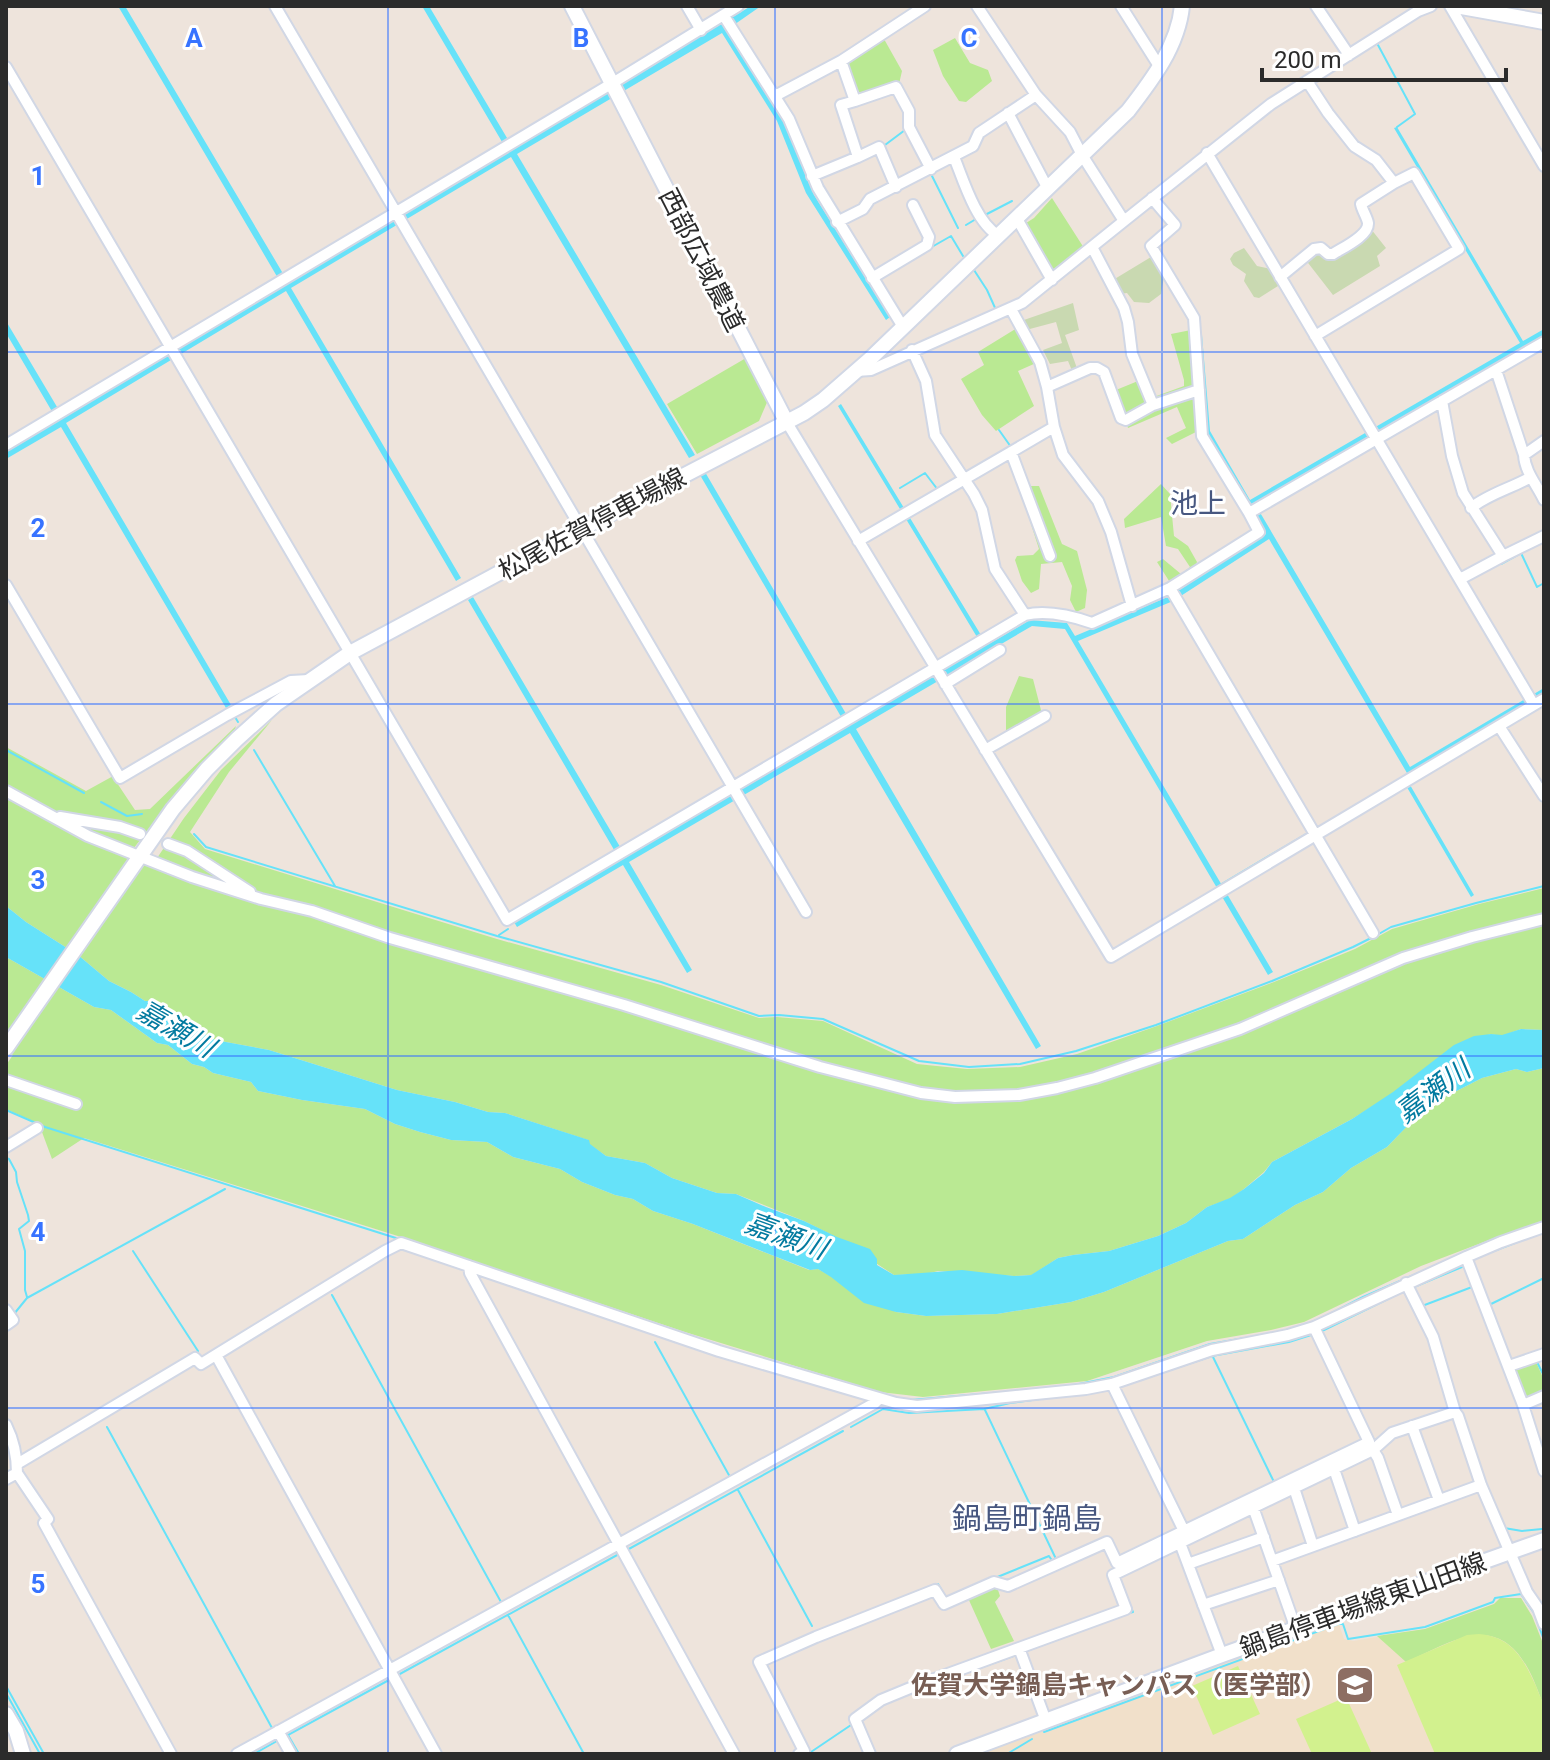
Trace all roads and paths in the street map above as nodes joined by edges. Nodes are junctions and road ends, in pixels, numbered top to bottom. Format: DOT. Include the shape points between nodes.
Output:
graph roads {
  1 [pos="275,6"];
  2 [pos="572,6"];
  3 [pos="687,6"];
  4 [pos="738,6"];
  5 [pos="925,6"];
  6 [pos="977,6"];
  7 [pos="1121,6"];
  8 [pos="1182,6"];
  9 [pos="1316,6"];
  10 [pos="1431,6"];
  11 [pos="1450,6"];
  12 [pos="1456,6"];
  13 [pos="728,21"];
  14 [pos="1544,22"];
  15 [pos="701,30"];
  16 [pos="1349,55"];
  17 [pos="841,61"];
  18 [pos="1159,66"];
  19 [pos="6,67"];
  20 [pos="1307,81"];
  21 [pos="611,84"];
  22 [pos="1036,95"];
  23 [pos="775,96"];
  24 [pos="855,101"];
  25 [pos="1008,113"];
  26 [pos="1207,153"];
  27 [pos="1082,155"];
  28 [pos="858,157"];
  29 [pos="954,157"];
  30 [pos="1544,166"];
  31 [pos="929,168"];
  32 [pos="812,176"];
  33 [pos="1394,183"];
  34 [pos="896,187"];
  35 [pos="1047,187"];
  36 [pos="1152,198"];
  37 [pos="913,205"];
  38 [pos="396,213"];
  39 [pos="1016,217"];
  40 [pos="1124,221"];
  41 [pos="837,222"];
  42 [pos="998,235"];
  43 [pos="1092,247"];
  44 [pos="1280,277"];
  45 [pos="872,278"];
  46 [pos="1052,280"];
  47 [pos="1011,309"];
  48 [pos="903,327"];
  49 [pos="1315,336"];
  50 [pos="1544,342"];
  51 [pos="171,347"];
  52 [pos="912,350"];
  53 [pos="1496,370"];
  54 [pos="856,371"];
  55 [pos="1047,387"];
  56 [pos="1199,390"];
  57 [pos="1442,401"];
  58 [pos="1153,405"];
  59 [pos="786,421"];
  60 [pos="1054,427"];
  61 [pos="1376,439"];
  62 [pos="1544,441"];
  63 [pos="6,445"];
  64 [pos="1011,452"];
  65 [pos="1524,455"];
  66 [pos="1531,477"];
  67 [pos="964,479"];
  68 [pos="1544,500"];
  69 [pos="1471,508"];
  70 [pos="1254,510"];
  71 [pos="581,529"];
  72 [pos="1544,536"];
  73 [pos="858,541"];
  74 [pos="1050,556"];
  75 [pos="1503,556"];
  76 [pos="1460,579"];
  77 [pos="6,585"];
  78 [pos="1171,590"];
  79 [pos="1132,606"];
  80 [pos="1025,615"];
  81 [pos="1000,650"];
  82 [pos="350,653"];
  83 [pos="940,676"];
  84 [pos="310,680"];
  85 [pos="1539,702"];
  86 [pos="1045,716"];
  87 [pos="1499,726"];
  88 [pos="985,750"];
  89 [pos="6,791"];
  90 [pos="736,792"];
  91 [pos="1544,796"];
  92 [pos="51,815"];
  93 [pos="140,834"];
  94 [pos="1316,835"];
  95 [pos="168,844"];
  96 [pos="139,857"];
  97 [pos="261,899"];
  98 [pos="806,912"];
  99 [pos="1544,919"];
  100 [pos="1373,933"];
  101 [pos="6,1048"];
  102 [pos="6,1080"];
  103 [pos="76,1104"];
  104 [pos="37,1128"];
  105 [pos="6,1147"];
  106 [pos="1544,1227"];
  107 [pos="1466,1257"];
  108 [pos="469,1266"];
  109 [pos="1406,1283"];
  110 [pos="1314,1327"];
  111 [pos="1544,1354"];
  112 [pos="216,1355"];
  113 [pos="1509,1366"];
  114 [pos="1112,1384"];
  115 [pos="1544,1396"];
  116 [pos="879,1399"];
  117 [pos="1523,1405"];
  118 [pos="1454,1408"];
  119 [pos="6,1425"];
  120 [pos="1412,1426"];
  121 [pos="1373,1450"];
  122 [pos="17,1469"];
  123 [pos="1334,1469"];
  124 [pos="1544,1471"];
  125 [pos="6,1479"];
  126 [pos="1481,1485"];
  127 [pos="1294,1488"];
  128 [pos="1439,1500"];
  129 [pos="1253,1507"];
  130 [pos="1398,1515"];
  131 [pos="1184,1531"];
  132 [pos="1355,1531"];
  133 [pos="1264,1537"];
  134 [pos="1544,1540"];
  135 [pos="1180,1543"];
  136 [pos="619,1544"];
  137 [pos="1313,1546"];
  138 [pos="1511,1552"];
  139 [pos="1272,1561"];
  140 [pos="1188,1564"];
  141 [pos="1279,1580"];
  142 [pos="1203,1605"];
  143 [pos="1544,1624"];
  144 [pos="1296,1629"];
  145 [pos="1019,1648"];
  146 [pos="1222,1655"];
  147 [pos="390,1670"];
  148 [pos="6,1714"];
  149 [pos="1046,1721"];
  150 [pos="278,1731"];
  151 [pos="23,1754"];
  152 [pos="171,1754"];
  153 [pos="237,1754"];
  154 [pos="291,1754"];
  155 [pos="436,1754"];
  156 [pos="734,1754"];
  157 [pos="799,1754"];
  158 [pos="870,1754"];
  159 [pos="957,1754"];
  1 -- 38 [label="street"];
  2 -- 21 [label="main road"];
  3 -- 15 [label="street"];
  4 -- 13 [label="street"];
  5 -- 17 [label="street"];
  6 -- 22 [label="street"];
  7 -- 18 [label="street"];
  8 -- 18 [label="main road, 松尾佐賀停車場線"];
  9 -- 16 [label="street"];
  10 -- 16 [label="street"];
  11 -- 30 [label="street"];
  12 -- 14 [label="main road"];
  13 -- 15 [label="street"];
  13 -- 23 [label="street"];
  15 -- 21 [label="street"];
  16 -- 20 [label="street"];
  17 -- 23 [label="street"];
  17 -- 24 [label="street"];
  18 -- 27 [label="main road, 松尾佐賀停車場線" via="1128,111"];
  19 -- 51 [label="street"];
  20 -- 26 [label="street"];
  20 -- 33 [label="street" via="1354,146 1376,160"];
  21 -- 38 [label="street"];
  21 -- 59 [label="main road, 西部広域農道"];
  22 -- 25 [label="street"];
  22 -- 27 [label="street" via="1063,122"];
  23 -- 32 [label="street"];
  24 -- 28 [label="street" via="841,105"];
  24 -- 31 [label="street" via="896,87"];
  25 -- 29 [label="street"];
  25 -- 35 [label="street"];
  26 -- 36 [label="street"];
  26 -- 44 [label="street"];
  27 -- 35 [label="main road, 松尾佐賀停車場線"];
  27 -- 40 [label="street"];
  28 -- 32 [label="street"];
  28 -- 34 [label="street" via="880,150"];
  29 -- 31 [label="street"];
  29 -- 42 [label="street" via="981,220"];
  31 -- 34 [label="street"];
  32 -- 41 [label="street"];
  33 -- 44 [label="street" via="1361,204 1368,222 1357,239 1333,254 1314,249"];
  33 -- 49 [label="street" via="1414,173 1459,249"];
  34 -- 41 [label="street"];
  35 -- 39 [label="main road, 松尾佐賀停車場線"];
  36 -- 40 [label="street"];
  36 -- 56 [label="street" via="1175,225 1151,246 1194,318"];
  37 -- 45 [label="street" via="929,237 927,245"];
  38 -- 51 [label="street"];
  38 -- 71 [label="street"];
  39 -- 42 [label="main road, 松尾佐賀停車場線"];
  39 -- 46 [label="street"];
  40 -- 43 [label="street"];
  41 -- 45 [label="street"];
  42 -- 48 [label="main road, 松尾佐賀停車場線"];
  43 -- 46 [label="street"];
  43 -- 58 [label="street" via="1124,308 1132,354"];
  44 -- 49 [label="street"];
  45 -- 48 [label="street"];
  46 -- 47 [label="street"];
  47 -- 52 [label="street"];
  47 -- 55 [label="street" via="1040,362"];
  48 -- 54 [label="main road, 松尾佐賀停車場線"];
  49 -- 61 [label="street"];
  50 -- 53 [label="street"];
  51 -- 63 [label="street"];
  51 -- 82 [label="street"];
  52 -- 54 [label="street" via="871,370"];
  52 -- 67 [label="street" via="926,381 935,435"];
  53 -- 57 [label="street"];
  53 -- 65 [label="street"];
  54 -- 59 [label="main road, 松尾佐賀停車場線" via="823,400"];
  55 -- 58 [label="street" via="1097,368 1104,372 1121,418"];
  55 -- 60 [label="street"];
  56 -- 58 [label="street"];
  56 -- 70 [label="street" via="1202,436"];
  57 -- 61 [label="street"];
  57 -- 69 [label="street" via="1456,477"];
  59 -- 71 [label="main road, 松尾佐賀停車場線"];
  59 -- 73 [label="street"];
  60 -- 64 [label="street"];
  60 -- 79 [label="street" via="1063,455 1098,501"];
  61 -- 70 [label="street"];
  61 -- 76 [label="street"];
  62 -- 65 [label="street"];
  64 -- 67 [label="street"];
  64 -- 74 [label="street"];
  65 -- 66 [label="street"];
  66 -- 68 [label="street"];
  66 -- 69 [label="street"];
  67 -- 73 [label="street"];
  67 -- 80 [label="street" via="982,510 995,569"];
  69 -- 75 [label="street"];
  70 -- 78 [label="street" via="1259,532"];
  71 -- 82 [label="main road, 松尾佐賀停車場線"];
  71 -- 90 [label="street"];
  72 -- 75 [label="street"];
  73 -- 83 [label="street"];
  75 -- 76 [label="street"];
  76 -- 85 [label="street" via="1527,693"];
  77 -- 84 [label="street" via="120,778 291,681"];
  78 -- 79 [label="street"];
  78 -- 94 [label="street"];
  79 -- 80 [label="street" via="1092,623 1073,616"];
  80 -- 83 [label="street"];
  81 -- 83 [label="street"];
  82 -- 84 [label="main road, 松尾佐賀停車場線"];
  82 -- 90 [label="street" via="507,920"];
  83 -- 88 [label="street"];
  83 -- 90 [label="street" via="847,720"];
  84 -- 96 [label="main road, 松尾佐賀停車場線" via="276,704 207,769"];
  85 -- 87 [label="street"];
  86 -- 88 [label="street"];
  87 -- 91 [label="street"];
  87 -- 94 [label="street"];
  88 -- 94 [label="street" via="1111,957"];
  89 -- 92 [label="street"];
  90 -- 98 [label="street"];
  92 -- 93 [label="street"];
  92 -- 96 [label="street"];
  94 -- 100 [label="street"];
  95 -- 97 [label="street"];
  96 -- 97 [label="street"];
  96 -- 101 [label="main road, 松尾佐賀停車場線"];
  97 -- 99 [label="street" via="820,1067 955,1097 1019,1095 1095,1078 1240,1029 1403,958"];
  102 -- 103 [label="street"];
  104 -- 105 [label="street"];
  106 -- 107 [label="street"];
  107 -- 109 [label="street"];
  107 -- 113 [label="street"];
  108 -- 112 [label="street" via="401,1243"];
  108 -- 116 [label="street"];
  108 -- 136 [label="street"];
  109 -- 110 [label="street"];
  109 -- 118 [label="street" via="1433,1337"];
  110 -- 114 [label="street" via="1212,1350"];
  110 -- 131 [label="street" via="1369,1442"];
  111 -- 113 [label="street"];
  112 -- 122 [label="street"];
  112 -- 147 [label="street"];
  113 -- 117 [label="street"];
  114 -- 116 [label="street" via="917,1406"];
  114 -- 131 [label="street"];
  115 -- 117 [label="street"];
  116 -- 136 [label="street"];
  117 -- 124 [label="street"];
  118 -- 120 [label="street"];
  118 -- 126 [label="street"];
  119 -- 122 [label="street"];
  120 -- 121 [label="street" via="1392,1433"];
  120 -- 128 [label="street"];
  121 -- 123 [label="street"];
  121 -- 130 [label="street"];
  122 -- 125 [label="street"];
  122 -- 152 [label="street"];
  123 -- 127 [label="street"];
  123 -- 132 [label="street"];
  126 -- 128 [label="street"];
  126 -- 138 [label="street"];
  127 -- 129 [label="street"];
  127 -- 137 [label="street"];
  128 -- 130 [label="street"];
  129 -- 133 [label="street"];
  129 -- 135 [label="street"];
  130 -- 132 [label="street"];
  131 -- 157 [label="street" via="1117,1563 1107,1542 1008,1586 994,1582 944,1604 935,1590 759,1662 804,1751"];
  132 -- 137 [label="street"];
  133 -- 139 [label="street"];
  133 -- 140 [label="street"];
  134 -- 138 [label="main road, 鍋島停車場線東山田線"];
  135 -- 140 [label="street"];
  135 -- 145 [label="street" via="1113,1575 1126,1609"];
  136 -- 147 [label="street"];
  136 -- 156 [label="street"];
  137 -- 139 [label="street"];
  138 -- 143 [label="street"];
  138 -- 144 [label="main road, 鍋島停車場線東山田線"];
  139 -- 141 [label="street"];
  140 -- 142 [label="street"];
  141 -- 142 [label="street"];
  141 -- 144 [label="street"];
  142 -- 146 [label="street"];
  144 -- 146 [label="main road, 鍋島停車場線東山田線"];
  145 -- 149 [label="street"];
  145 -- 158 [label="street" via="872,1706 855,1719"];
  146 -- 149 [label="main road, 鍋島停車場線東山田線"];
  147 -- 150 [label="street"];
  147 -- 155 [label="street"];
  148 -- 151 [label="main road"];
  149 -- 159 [label="main road, 鍋島停車場線東山田線"];
  150 -- 153 [label="street"];
  150 -- 154 [label="street"];
}
